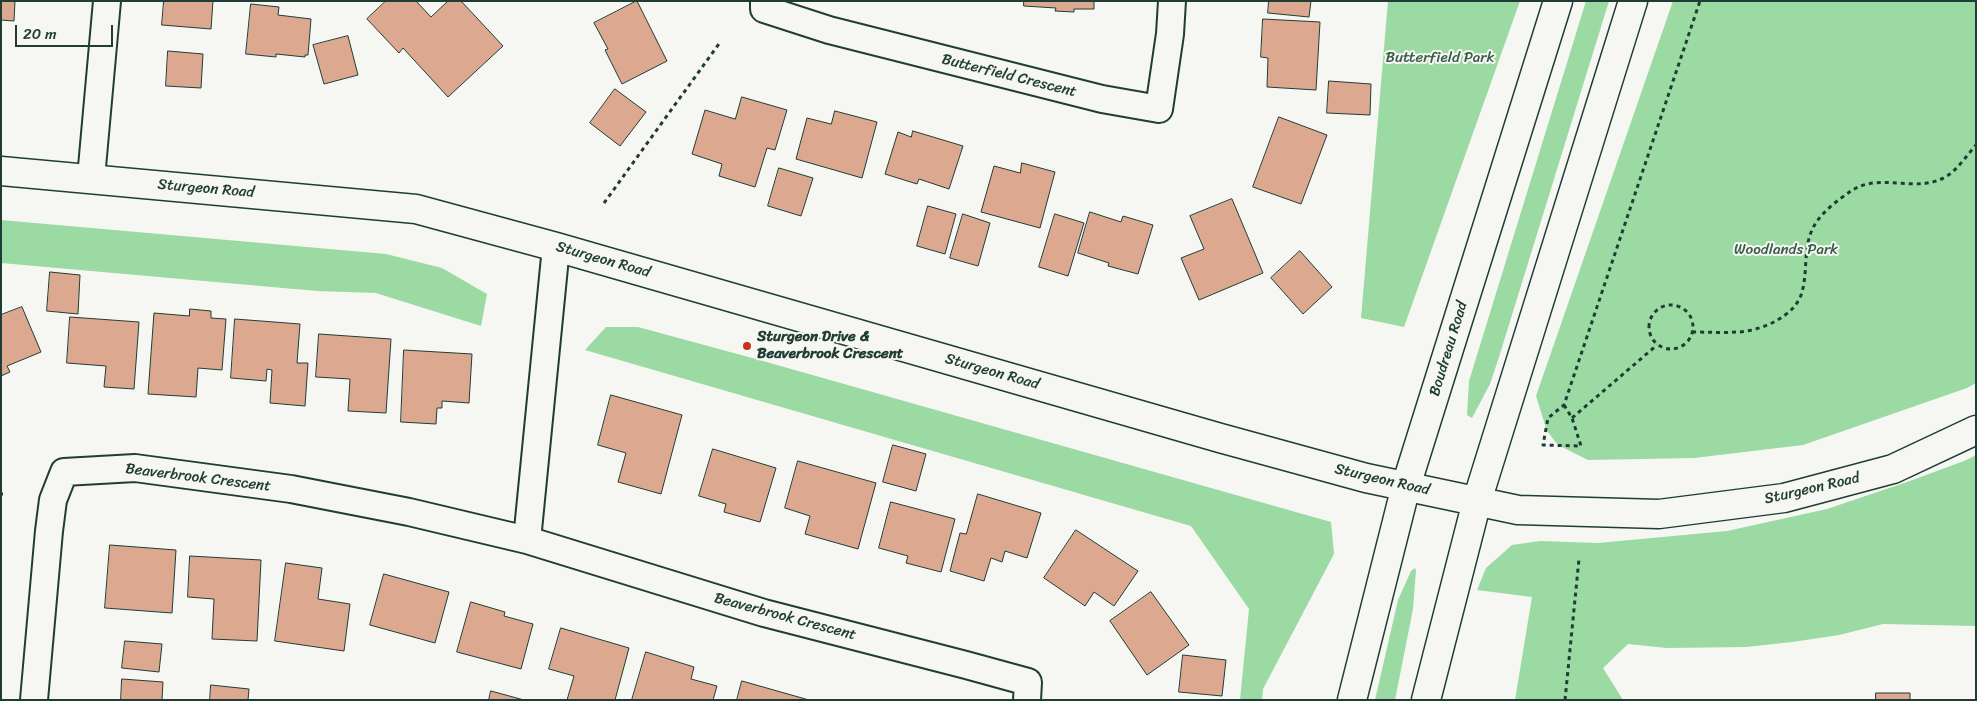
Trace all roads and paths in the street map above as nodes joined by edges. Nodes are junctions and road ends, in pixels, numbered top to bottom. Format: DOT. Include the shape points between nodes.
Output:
graph roads {
  1 [pos="107,1"];
  2 [pos="764,1"];
  3 [pos="1172,1"];
  4 [pos="1558,1"];
  5 [pos="1633,1"];
  6 [pos="1700,1"];
  7 [pos="721,41"];
  8 [pos="1976,146"];
  9 [pos="1,171"];
  10 [pos="91,178"];
  11 [pos="604,203"];
  12 [pos="556,247"];
  13 [pos="1692,332"];
  14 [pos="1657,345"];
  15 [pos="1564,405"];
  16 [pos="1572,418"];
  17 [pos="1976,430"];
  18 [pos="1406,486"];
  19 [pos="1477,501"];
  20 [pos="527,540"];
  21 [pos="1579,559"];
  22 [pos="34,700"];
  23 [pos="1026,700"];
  24 [pos="1352,700"];
  25 [pos="1426,700"];
  26 [pos="1565,700"];
  1 -- 10 [label="street"];
  2 -- 3 [label="street, Butterfield Crescent" via="764,9 829,30 1102,99 1159,109"];
  4 -- 18 [label="main road, Boudreau Road"];
  5 -- 19 [label="main road"];
  6 -- 15 [label="path"];
  7 -- 11 [label="path"];
  8 -- 13 [label="path" via="1947,176 1912,185 1874,182 1853,190 1832,205 1813,227 1802,293 1792,310 1752,330"];
  9 -- 10 [label="main road, Sturgeon Road"];
  10 -- 12 [label="main road, Sturgeon Road" via="416,209"];
  12 -- 18 [label="main road, Sturgeon Road" via="1220,438"];
  12 -- 20 [label="street"];
  13 -- 14 [label="path" via="1685,345 1678,348"];
  13 -- 14 [label="path" via="1693,325 1686,311 1666,305 1650,318 1649,333"];
  14 -- 16 [label="path"];
  15 -- 16 [label="path"];
  15 -- 16 [label="path" via="1548,418 1543,445 1581,446"];
  17 -- 19 [label="main road, Sturgeon Road" via="1893,469 1784,498 1659,514 1518,510"];
  18 -- 19 [label="main road, Sturgeon Road"];
  18 -- 24 [label="main road, Boudreau Road"];
  19 -- 25 [label="main road"];
  20 -- 22 [label="street, Beaverbrook Crescent" via="291,489 135,468 64,472 54,500 49,531"];
  20 -- 23 [label="street, Beaverbrook Crescent" via="764,613 1028,682"];
  21 -- 26 [label="path"];
}
